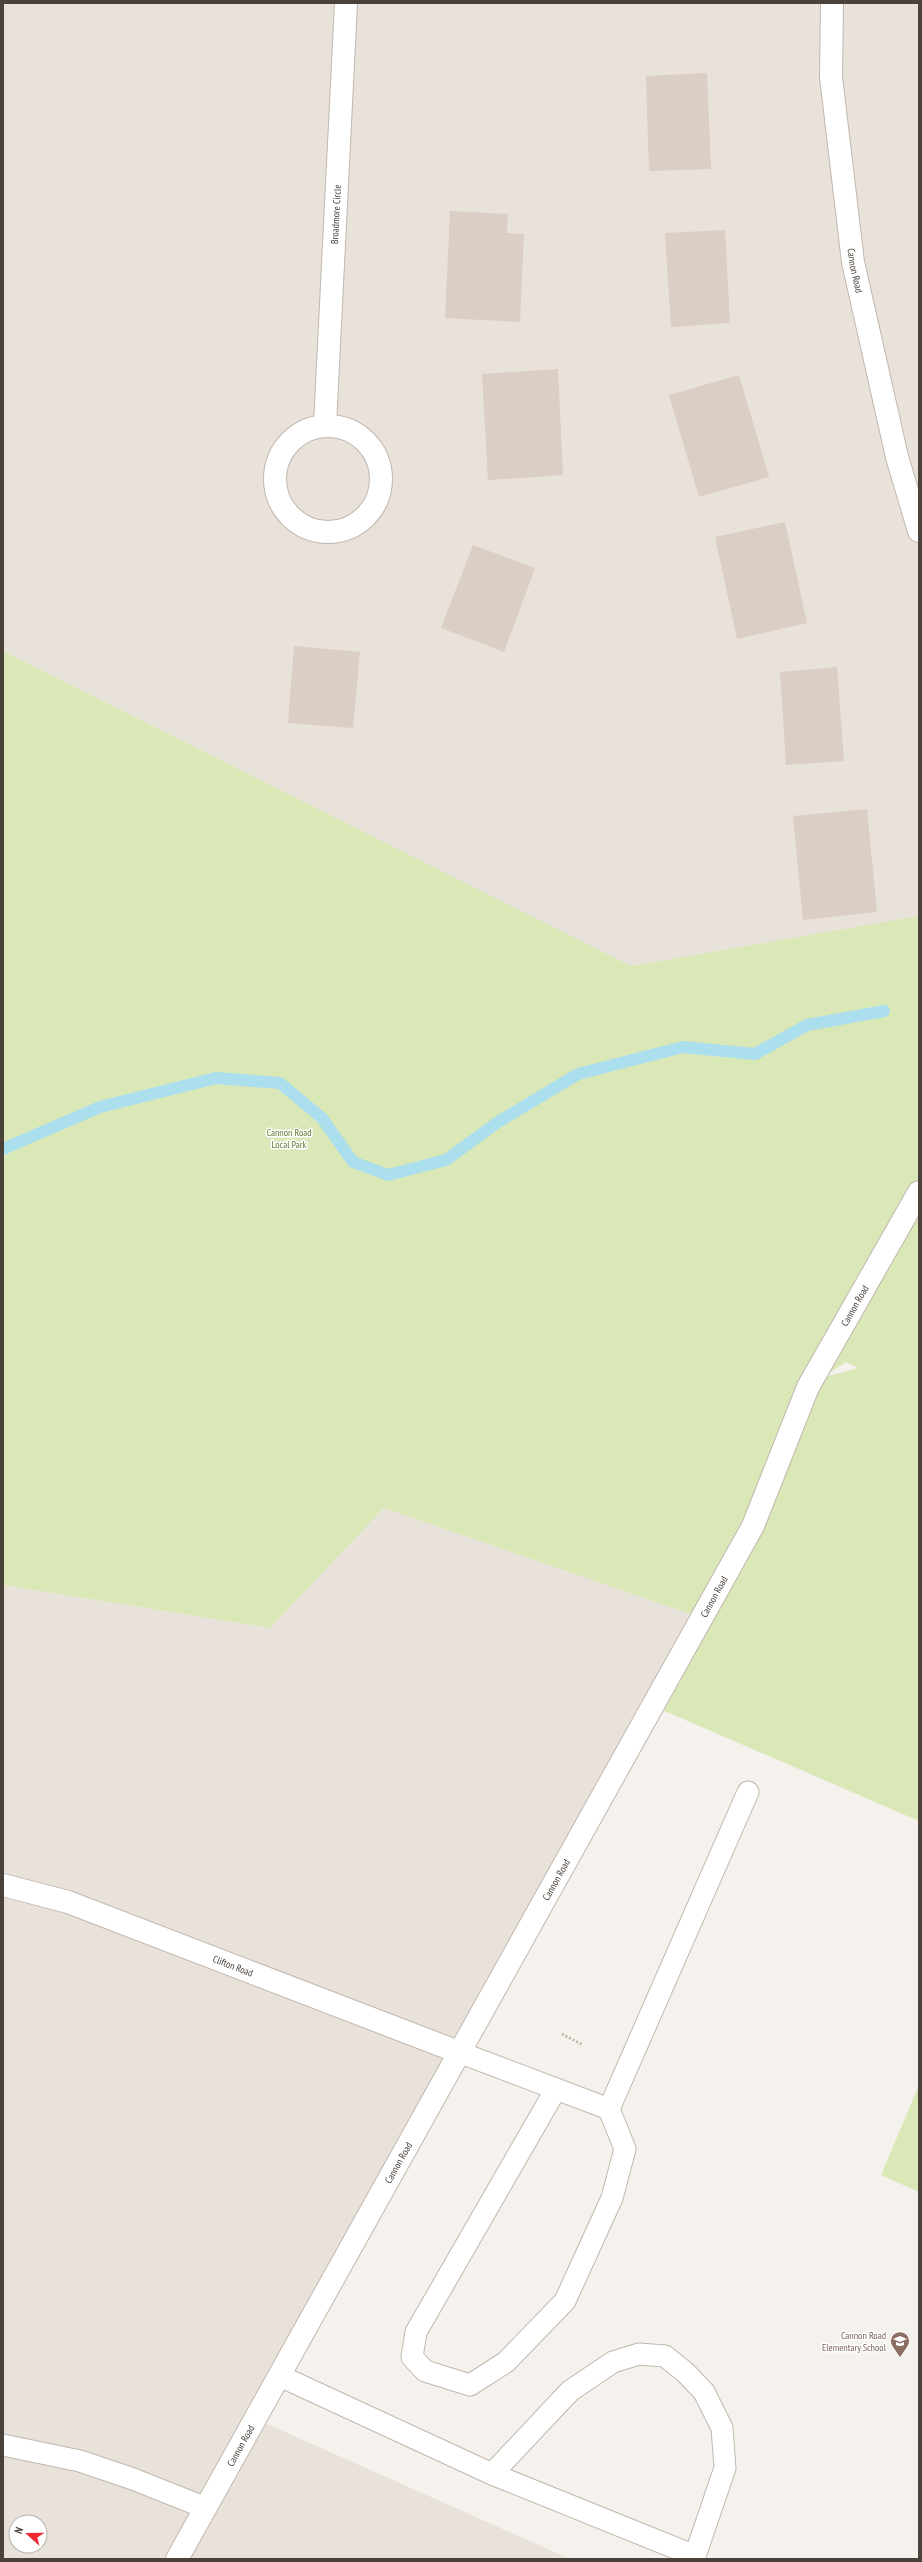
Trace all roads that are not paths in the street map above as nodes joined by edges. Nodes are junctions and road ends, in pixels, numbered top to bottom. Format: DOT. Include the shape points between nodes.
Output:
graph roads {
  1 [pos="346,3"];
  2 [pos="832,3"];
  3 [pos="324,425"];
  4 [pos="919,531"];
  5 [pos="919,1192"];
  6 [pos="748,1792"];
  7 [pos="3,1885"];
  8 [pos="461,2053"];
  9 [pos="556,2089"];
  10 [pos="609,2109"];
  11 [pos="280,2376"];
  12 [pos="3,2445"];
  13 [pos="492,2474"];
  14 [pos="206,2508"];
  15 [pos="699,2558"];
  16 [pos="177,2559"];
  1 -- 3 [label="street, Broadmore Circle"];
  2 -- 4 [label="street, Cannon Road" via="831,77 853,262 897,457"];
  3 -- 3 [label="street" via="305,430 288,443 278,462 275,482 280,503 293,520 311,530 332,532 352,527 369,514 379,496 382,474 376,454 364,438 346,427"];
  5 -- 8 [label="street, Cannon Road" via="808,1387 753,1526"];
  6 -- 10 [label="lane"];
  7 -- 8 [label="street, Clifton Road" via="68,1902"];
  8 -- 9 [label="lane"];
  8 -- 11 [label="street, Cannon Road"];
  9 -- 10 [label="lane"];
  9 -- 10 [label="lane" via="416,2332 412,2357 425,2372 470,2386 506,2362 566,2301 612,2198 625,2149"];
  11 -- 13 [label="lane"];
  11 -- 14 [label="street, Cannon Road"];
  12 -- 14 [label="lane" via="80,2462 133,2479"];
  13 -- 15 [label="lane"];
  13 -- 15 [label="lane" via="570,2391 613,2362 639,2354 665,2356 686,2372 704,2392 722,2428 725,2468"];
  14 -- 16 [label="street, Cannon Road"];
}
